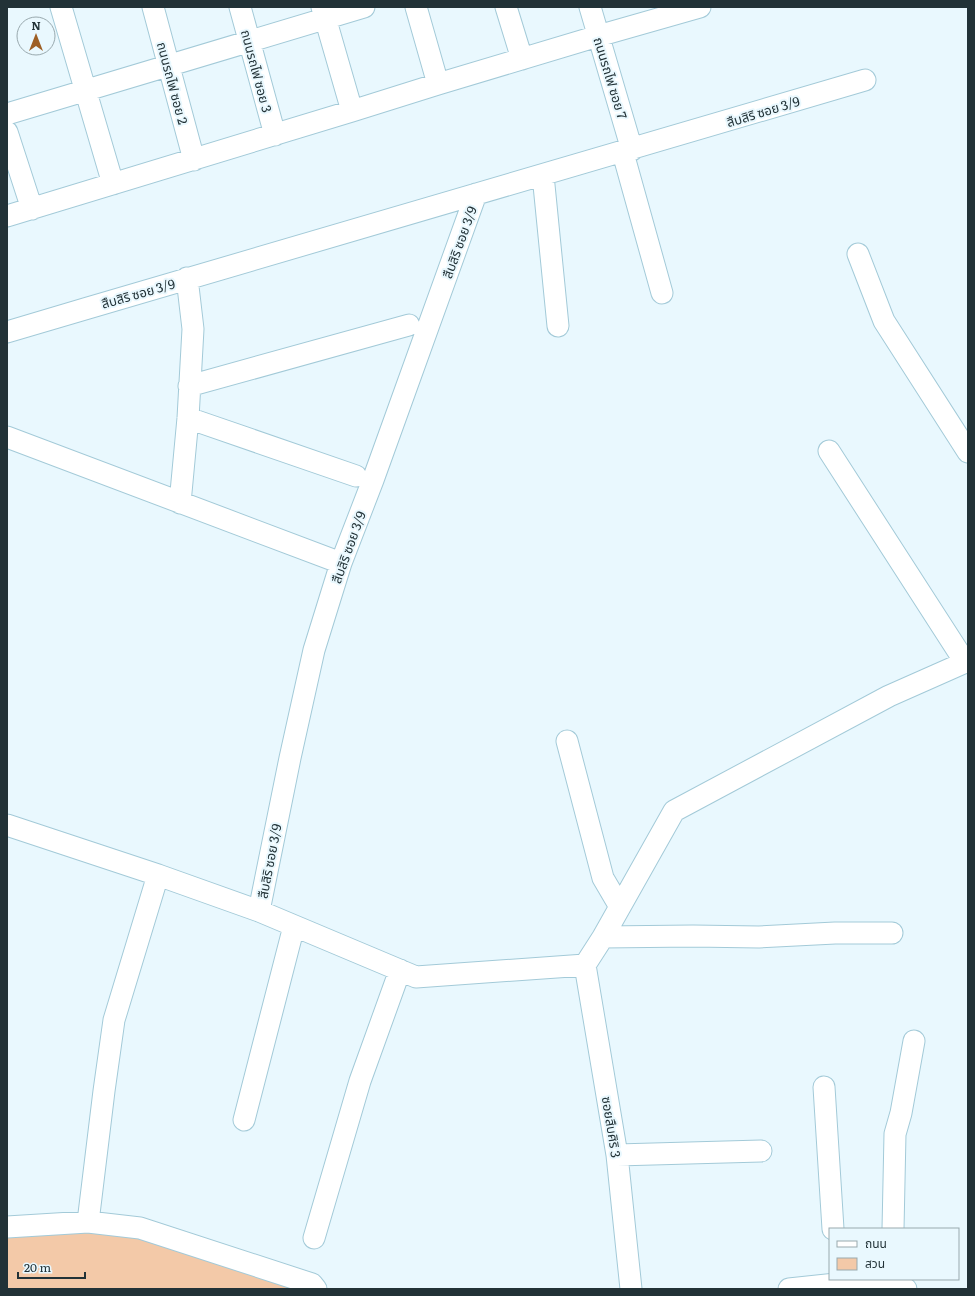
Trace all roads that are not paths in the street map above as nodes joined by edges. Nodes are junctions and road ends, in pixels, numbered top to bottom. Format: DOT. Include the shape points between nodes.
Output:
graph roads {
  1 [pos="60,7"];
  2 [pos="153,7"];
  3 [pos="240,7"];
  4 [pos="364,7"];
  5 [pos="416,7"];
  6 [pos="506,7"];
  7 [pos="590,7"];
  8 [pos="689,9"];
  9 [pos="324,13"];
  10 [pos="598,36"];
  11 [pos="249,41"];
  12 [pos="522,58"];
  13 [pos="169,65"];
  14 [pos="865,80"];
  15 [pos="438,84"];
  16 [pos="86,90"];
  17 [pos="352,111"];
  18 [pos="7,114"];
  19 [pos="7,132"];
  20 [pos="275,135"];
  21 [pos="628,151"];
  22 [pos="194,160"];
  23 [pos="544,175"];
  24 [pos="113,184"];
  25 [pos="476,194"];
  26 [pos="32,209"];
  27 [pos="7,216"];
  28 [pos="858,254"];
  29 [pos="187,278"];
  30 [pos="662,293"];
  31 [pos="409,325"];
  32 [pos="558,326"];
  33 [pos="7,332"];
  34 [pos="189,386"];
  35 [pos="188,418"];
  36 [pos="7,437"];
  37 [pos="828,452"];
  38 [pos="968,452"];
  39 [pos="356,476"];
  40 [pos="180,503"];
  41 [pos="340,563"];
  42 [pos="966,661"];
  43 [pos="567,741"];
  44 [pos="7,825"];
  45 [pos="158,875"];
  46 [pos="620,907"];
  47 [pos="259,911"];
  48 [pos="294,926"];
  49 [pos="892,933"];
  50 [pos="603,937"];
  51 [pos="585,965"];
  52 [pos="400,970"];
  53 [pos="914,1040"];
  54 [pos="824,1087"];
  55 [pos="244,1120"];
  56 [pos="761,1151"];
  57 [pos="617,1155"];
  58 [pos="88,1222"];
  59 [pos="7,1227"];
  60 [pos="833,1228"];
  61 [pos="894,1228"];
  62 [pos="314,1238"];
  63 [pos="836,1281"];
  64 [pos="897,1285"];
  65 [pos="861,1287"];
  66 [pos="316,1289"];
  67 [pos="631,1289"];
  68 [pos="789,1289"];
  1 -- 16 [label="street"];
  2 -- 13 [label="street, ถนนรถไฟ ซอย 2"];
  3 -- 11 [label="street, ถนนรถไฟ ซอย 3"];
  4 -- 9 [label="street"];
  5 -- 15 [label="street"];
  6 -- 12 [label="street"];
  7 -- 10 [label="street, ถนนรถไฟ ซอย 7"];
  8 -- 10 [label="street"];
  9 -- 11 [label="street"];
  9 -- 17 [label="street"];
  10 -- 12 [label="street"];
  10 -- 21 [label="street, ถนนรถไฟ ซอย 7"];
  11 -- 13 [label="street"];
  11 -- 20 [label="street, ถนนรถไฟ ซอย 3"];
  12 -- 15 [label="street"];
  13 -- 16 [label="street"];
  13 -- 22 [label="street, ถนนรถไฟ ซอย 2"];
  14 -- 21 [label="street, สืบสิริ ซอย 3/9"];
  15 -- 17 [label="street"];
  16 -- 18 [label="street"];
  16 -- 24 [label="street"];
  17 -- 20 [label="street"];
  19 -- 26 [label="street"];
  20 -- 22 [label="street"];
  21 -- 23 [label="street, สืบสิริ ซอย 3/9"];
  21 -- 30 [label="street, ถนนรถไฟ ซอย 7"];
  22 -- 24 [label="street"];
  23 -- 25 [label="street, สืบสิริ ซอย 3/9"];
  23 -- 32 [label="street"];
  24 -- 26 [label="street"];
  25 -- 29 [label="street, สืบสิริ ซอย 3/9"];
  25 -- 41 [label="street, สืบสิริ ซอย 3/9" via="373,480"];
  26 -- 27 [label="street"];
  28 -- 38 [label="street" via="884,321"];
  29 -- 33 [label="street, สืบสิริ ซอย 3/9"];
  29 -- 34 [label="street" via="193,329"];
  31 -- 34 [label="street"];
  34 -- 35 [label="street"];
  35 -- 39 [label="street"];
  35 -- 40 [label="street"];
  36 -- 40 [label="street"];
  37 -- 42 [label="street"];
  40 -- 41 [label="street"];
  41 -- 47 [label="street, สืบสิริ ซอย 3/9" via="311,666"];
  42 -- 46 [label="street" via="889,696 674,811"];
  43 -- 46 [label="street" via="603,878"];
  44 -- 45 [label="street"];
  45 -- 47 [label="street"];
  45 -- 58 [label="street" via="114,1020"];
  46 -- 50 [label="street"];
  47 -- 48 [label="street"];
  48 -- 52 [label="street"];
  48 -- 55 [label="street"];
  49 -- 50 [label="street" via="759,937"];
  50 -- 51 [label="street"];
  51 -- 52 [label="street" via="416,976"];
  51 -- 57 [label="street, ซอยสืบศิริ 3"];
  52 -- 62 [label="street" via="360,1081"];
  53 -- 61 [label="street" via="896,1134"];
  54 -- 60 [label="street"];
  56 -- 57 [label="street"];
  57 -- 67 [label="street, ซอยสืบศิริ 3"];
  58 -- 59 [label="street"];
  58 -- 66 [label="street" via="140,1228 312,1284"];
  63 -- 65 [label="street"];
  63 -- 68 [label="street"];
  64 -- 65 [label="street"];
}
